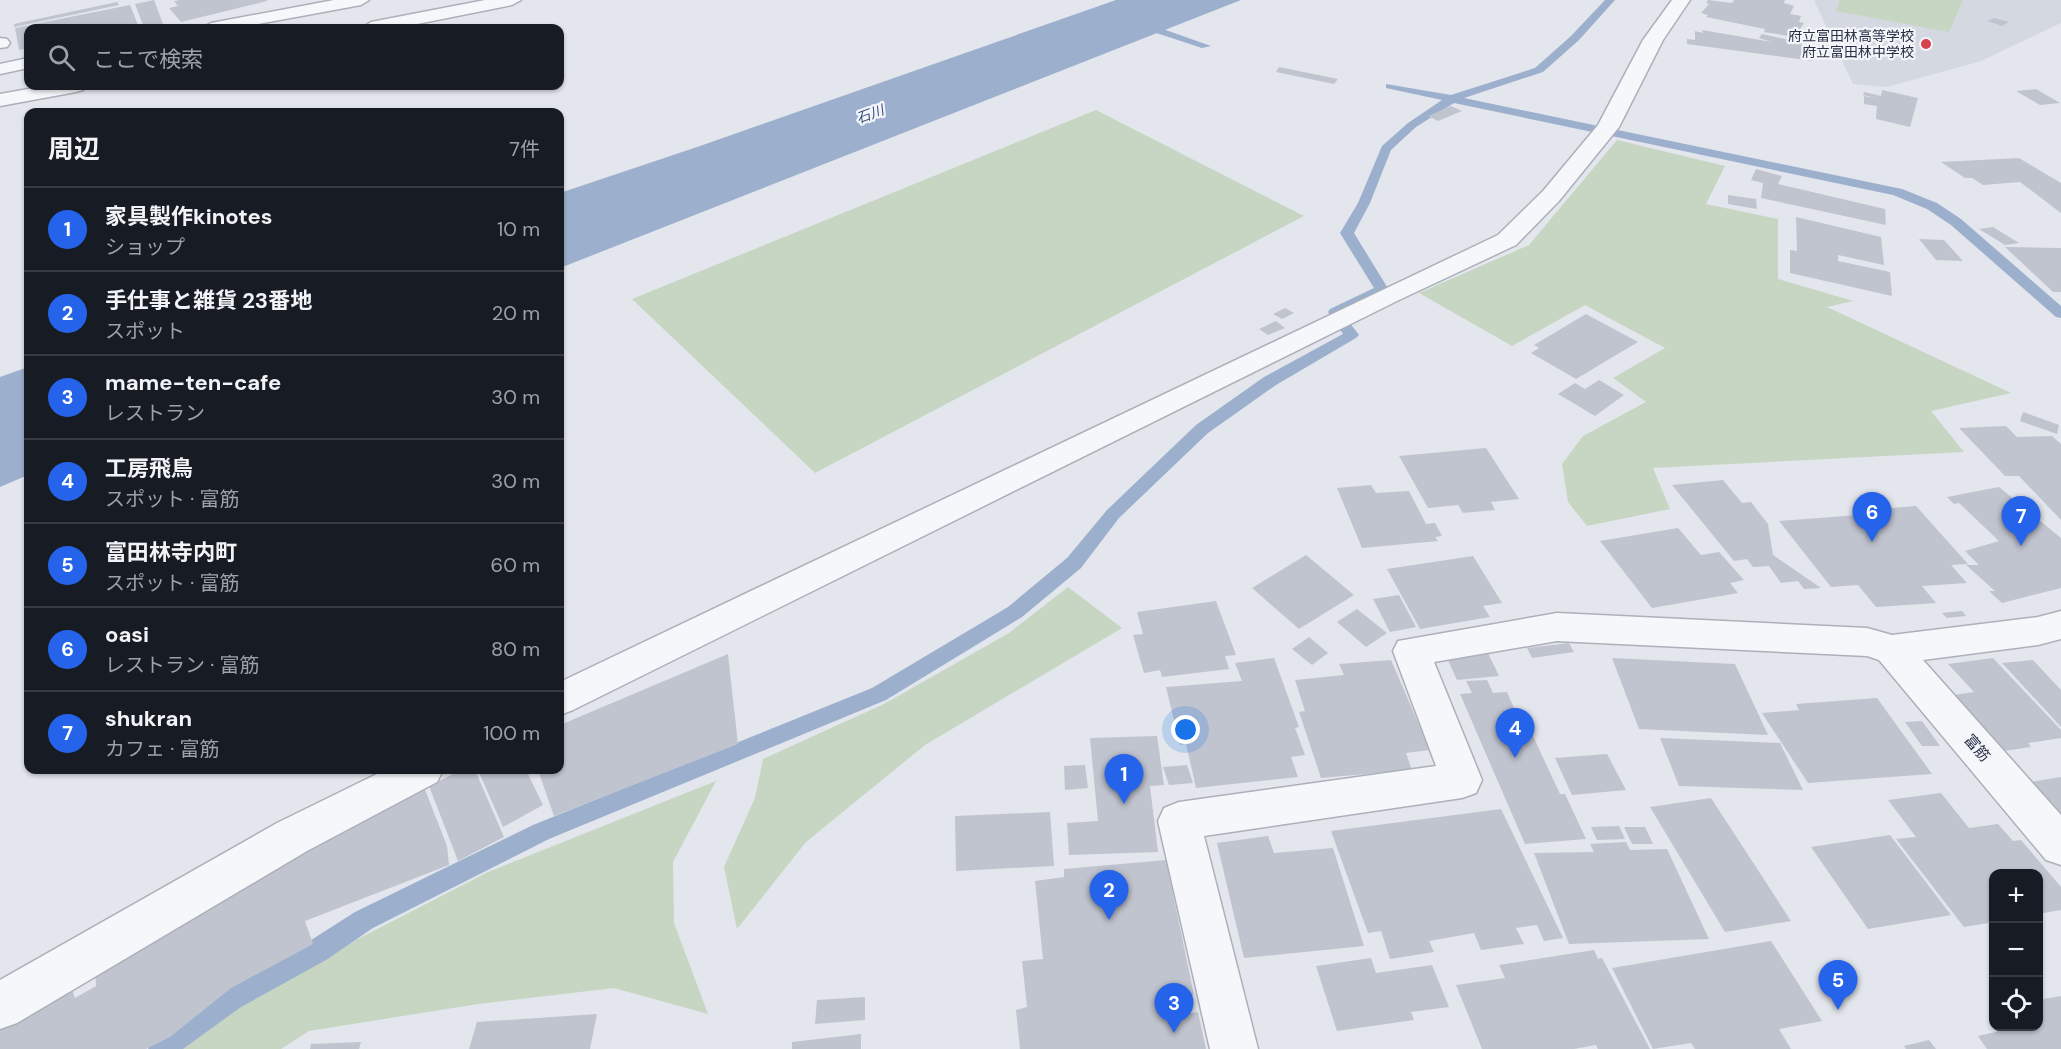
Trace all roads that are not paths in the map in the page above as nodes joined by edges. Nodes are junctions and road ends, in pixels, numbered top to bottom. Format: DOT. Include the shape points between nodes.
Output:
graph roads {
  1 [pos="361,0"];
  2 [pos="512,0"];
  3 [pos="1681,0"];
  4 [pos="232,24"];
  5 [pos="391,24"];
  6 [pos="24,64"];
  7 [pos="0,69"];
  8 [pos="54,90"];
  9 [pos="0,100"];
  10 [pos="2061,625"];
  11 [pos="1892,650"];
  12 [pos="564,697"];
  13 [pos="415,774"];
  14 [pos="2061,846"];
  15 [pos="0,1006"];
  16 [pos="1234,1049"];
  1 -- 4 [label="lane"];
  2 -- 5 [label="street"];
  3 -- 12 [label="street" via="1653,40 1604,133 1551,196 1507,240"];
  6 -- 7 [label="lane"];
  8 -- 9 [label="street"];
  10 -- 11 [label="street"];
  11 -- 14 [label="street, 富筋"];
  11 -- 16 [label="street" via="1867,642 1557,627 1410,651 1462,780 1179,821"];
  13 -- 15 [label="street" via="292,837"];
}
